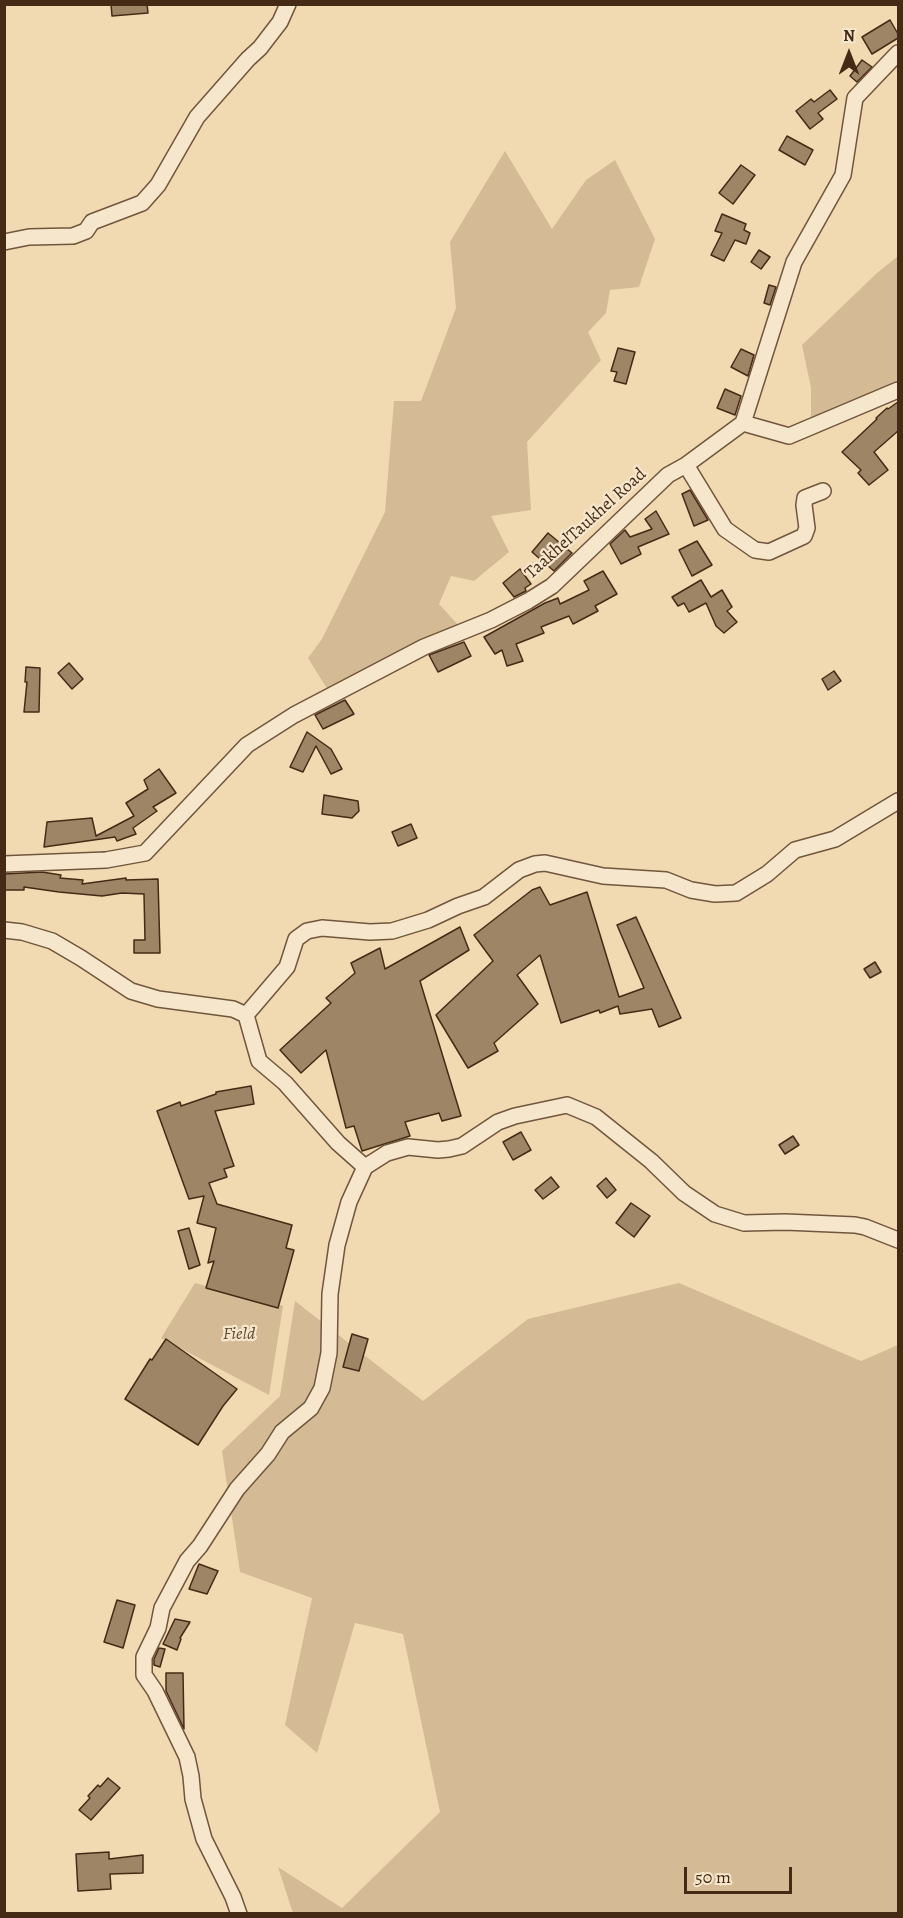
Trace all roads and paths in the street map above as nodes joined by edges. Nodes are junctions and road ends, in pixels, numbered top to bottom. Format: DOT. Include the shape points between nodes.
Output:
graph roads {
  1 [pos="288,4"];
  2 [pos="898,53"];
  3 [pos="4,242"];
  4 [pos="898,390"];
  5 [pos="743,423"];
  6 [pos="686,465"];
  7 [pos="823,491"];
  8 [pos="898,801"];
  9 [pos="4,864"];
  10 [pos="4,930"];
  11 [pos="246,1016"];
  12 [pos="365,1167"];
  13 [pos="898,1240"];
  14 [pos="239,1914"];
  1 -- 3 [label="street" via="260,48 197,117 158,185 142,203 92,222 86,231 73,236"];
  2 -- 5 [label="street" via="855,98 843,175 794,262"];
  4 -- 5 [label="street" via="789,436"];
  5 -- 6 [label="street, TaakhelTaukhel Road"];
  6 -- 7 [label="street" via="725,529 755,550 769,552 804,537 805,498"];
  6 -- 9 [label="street, TaakhelTaukhel Road" via="668,476 552,586 491,620 424,646 294,715 247,745 145,853 106,860"];
  8 -- 11 [label="street" via="835,839 795,850 736,893 715,894 666,880 603,876 545,863 519,870 484,897 410,926 392,931 307,931 296,939 287,967"];
  10 -- 11 [label="street" via="51,941 131,991 158,999 233,1009"];
  11 -- 12 [label="street" via="259,1061"];
  12 -- 13 [label="street" via="387,1153 408,1147 438,1150 462,1146 498,1122 567,1105 596,1117 684,1193 715,1214 744,1223 855,1225"];
  12 -- 14 [label="street" via="348,1202 337,1245 330,1294 329,1353 322,1388 311,1408 282,1432 237,1489 187,1561 162,1608 158,1628 144,1657 144,1675 187,1757 204,1839"];
}
